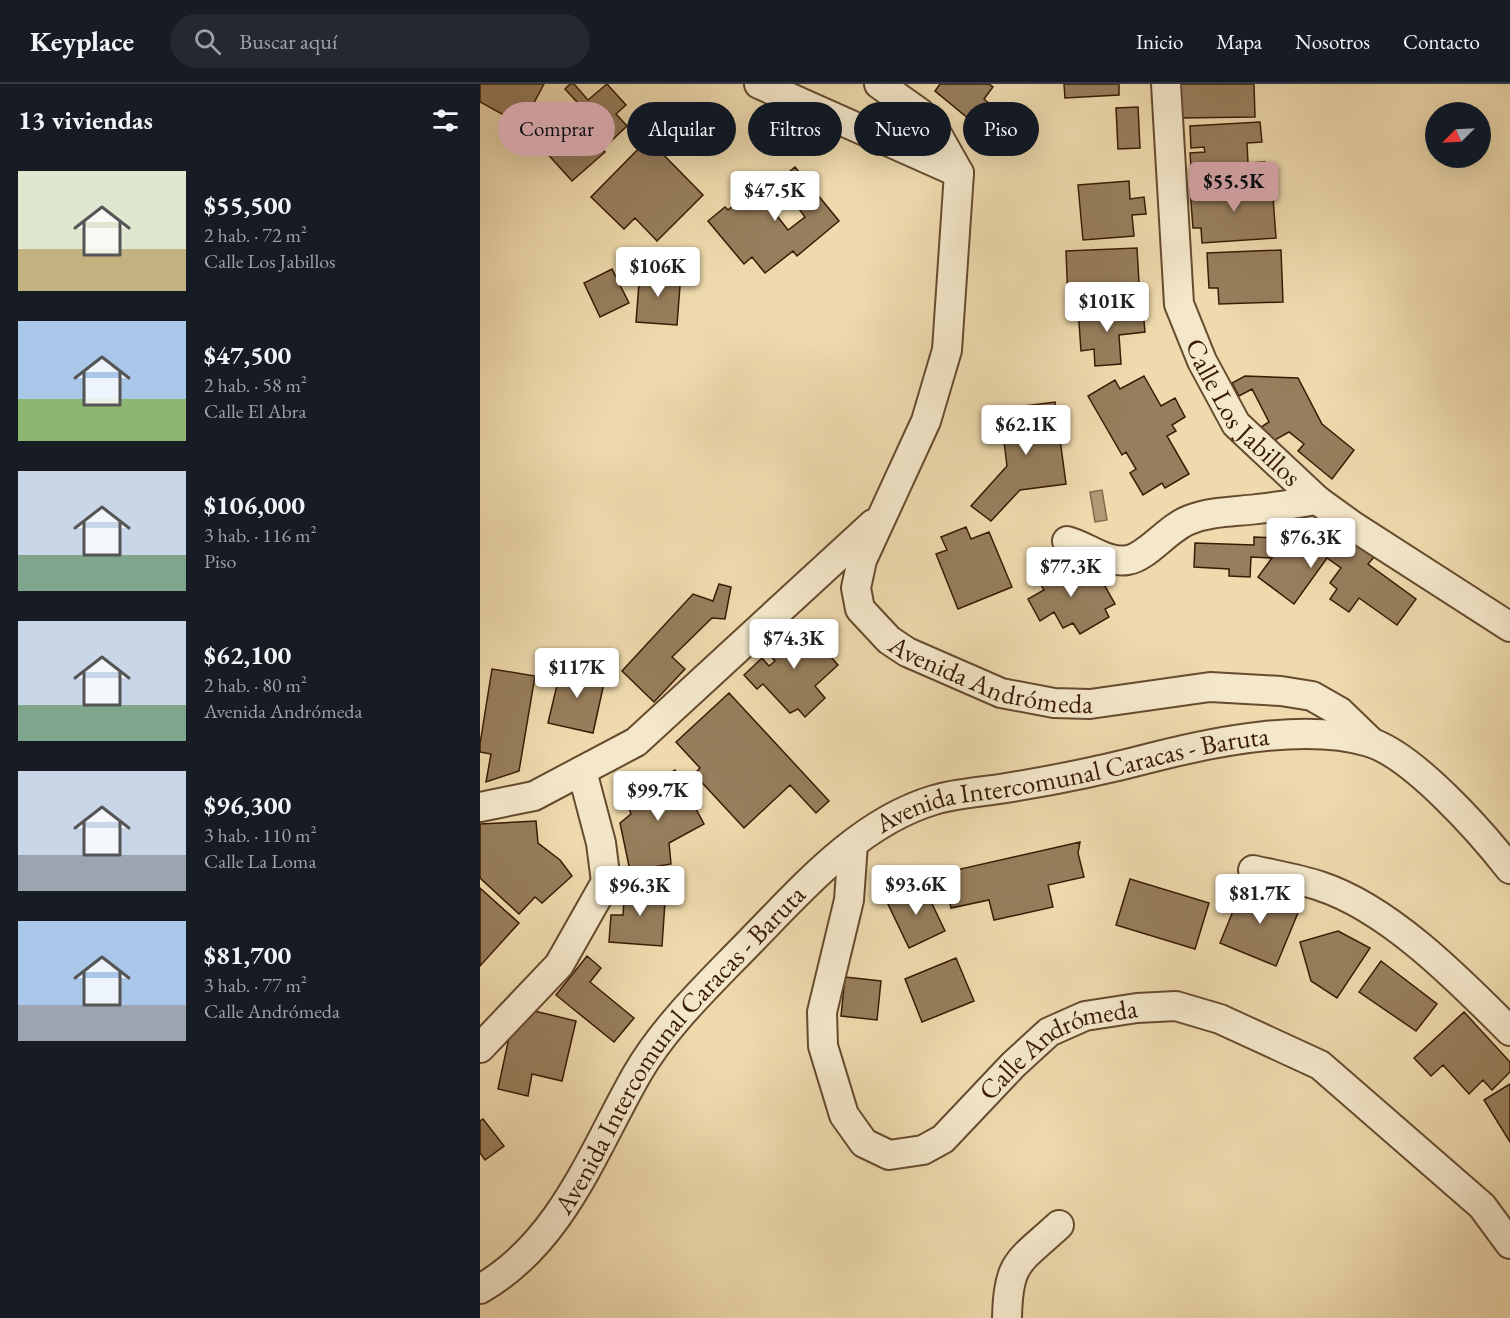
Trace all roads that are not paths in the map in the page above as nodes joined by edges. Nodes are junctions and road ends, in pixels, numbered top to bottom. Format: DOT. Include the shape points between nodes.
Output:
graph roads {
  1 [pos="759,84"];
  2 [pos="879,84"];
  3 [pos="1166,84"];
  4 [pos="959,173"];
  5 [pos="1317,500"];
  6 [pos="881,516"];
  7 [pos="1067,541"];
  8 [pos="1510,627"];
  9 [pos="1371,742"];
  10 [pos="582,771"];
  11 [pos="480,807"];
  12 [pos="854,844"];
  13 [pos="1510,869"];
  14 [pos="1253,870"];
  15 [pos="1510,1031"];
  16 [pos="480,1048"];
  17 [pos="1059,1225"];
  18 [pos="1510,1244"];
  19 [pos="480,1289"];
  20 [pos="1007,1318"];
  1 -- 4 [label="street"];
  2 -- 4 [label="street" via="920,113"];
  3 -- 5 [label="street, Calle Los Jabillos" via="1179,304 1202,361 1236,424"];
  4 -- 6 [label="street, Avenida Andrómeda" via="947,350 926,421"];
  5 -- 7 [label="street" via="1256,510 1217,511 1190,519 1130,560 1112,561"];
  5 -- 8 [label="street, Calle Los Jabillos"];
  6 -- 9 [label="street, Avenida Andrómeda" via="862,560 856,588 860,609 873,625 907,652 1001,693 1054,702 1120,701 1210,687 1312,696 1340,712"];
  6 -- 10 [label="street" via="636,742"];
  9 -- 12 [label="street, Avenida Intercomunal Caracas - Baruta" via="1320,734 1290,735 1173,752 1092,774 937,799 903,811"];
  9 -- 13 [label="street, Avenida Intercomunal Caracas - Baruta" via="1429,781"];
  10 -- 11 [label="street" via="534,796"];
  10 -- 16 [label="street" via="601,843 606,882 559,965"];
  12 -- 18 [label="street, Calle Andrómeda" via="849,900 822,1012 822,1046 844,1116 864,1143 889,1155 923,1150 943,1140 1048,1032 1085,1016 1176,1006 1220,1019 1320,1065 1482,1206"];
  12 -- 19 [label="street, Avenida Intercomunal Caracas - Baruta" via="789,903 697,997 639,1071 583,1178 558,1215 525,1255"];
  14 -- 15 [label="street" via="1321,886 1370,909 1455,976"];
  17 -- 20 [label="street" via="1011,1273"];
}
